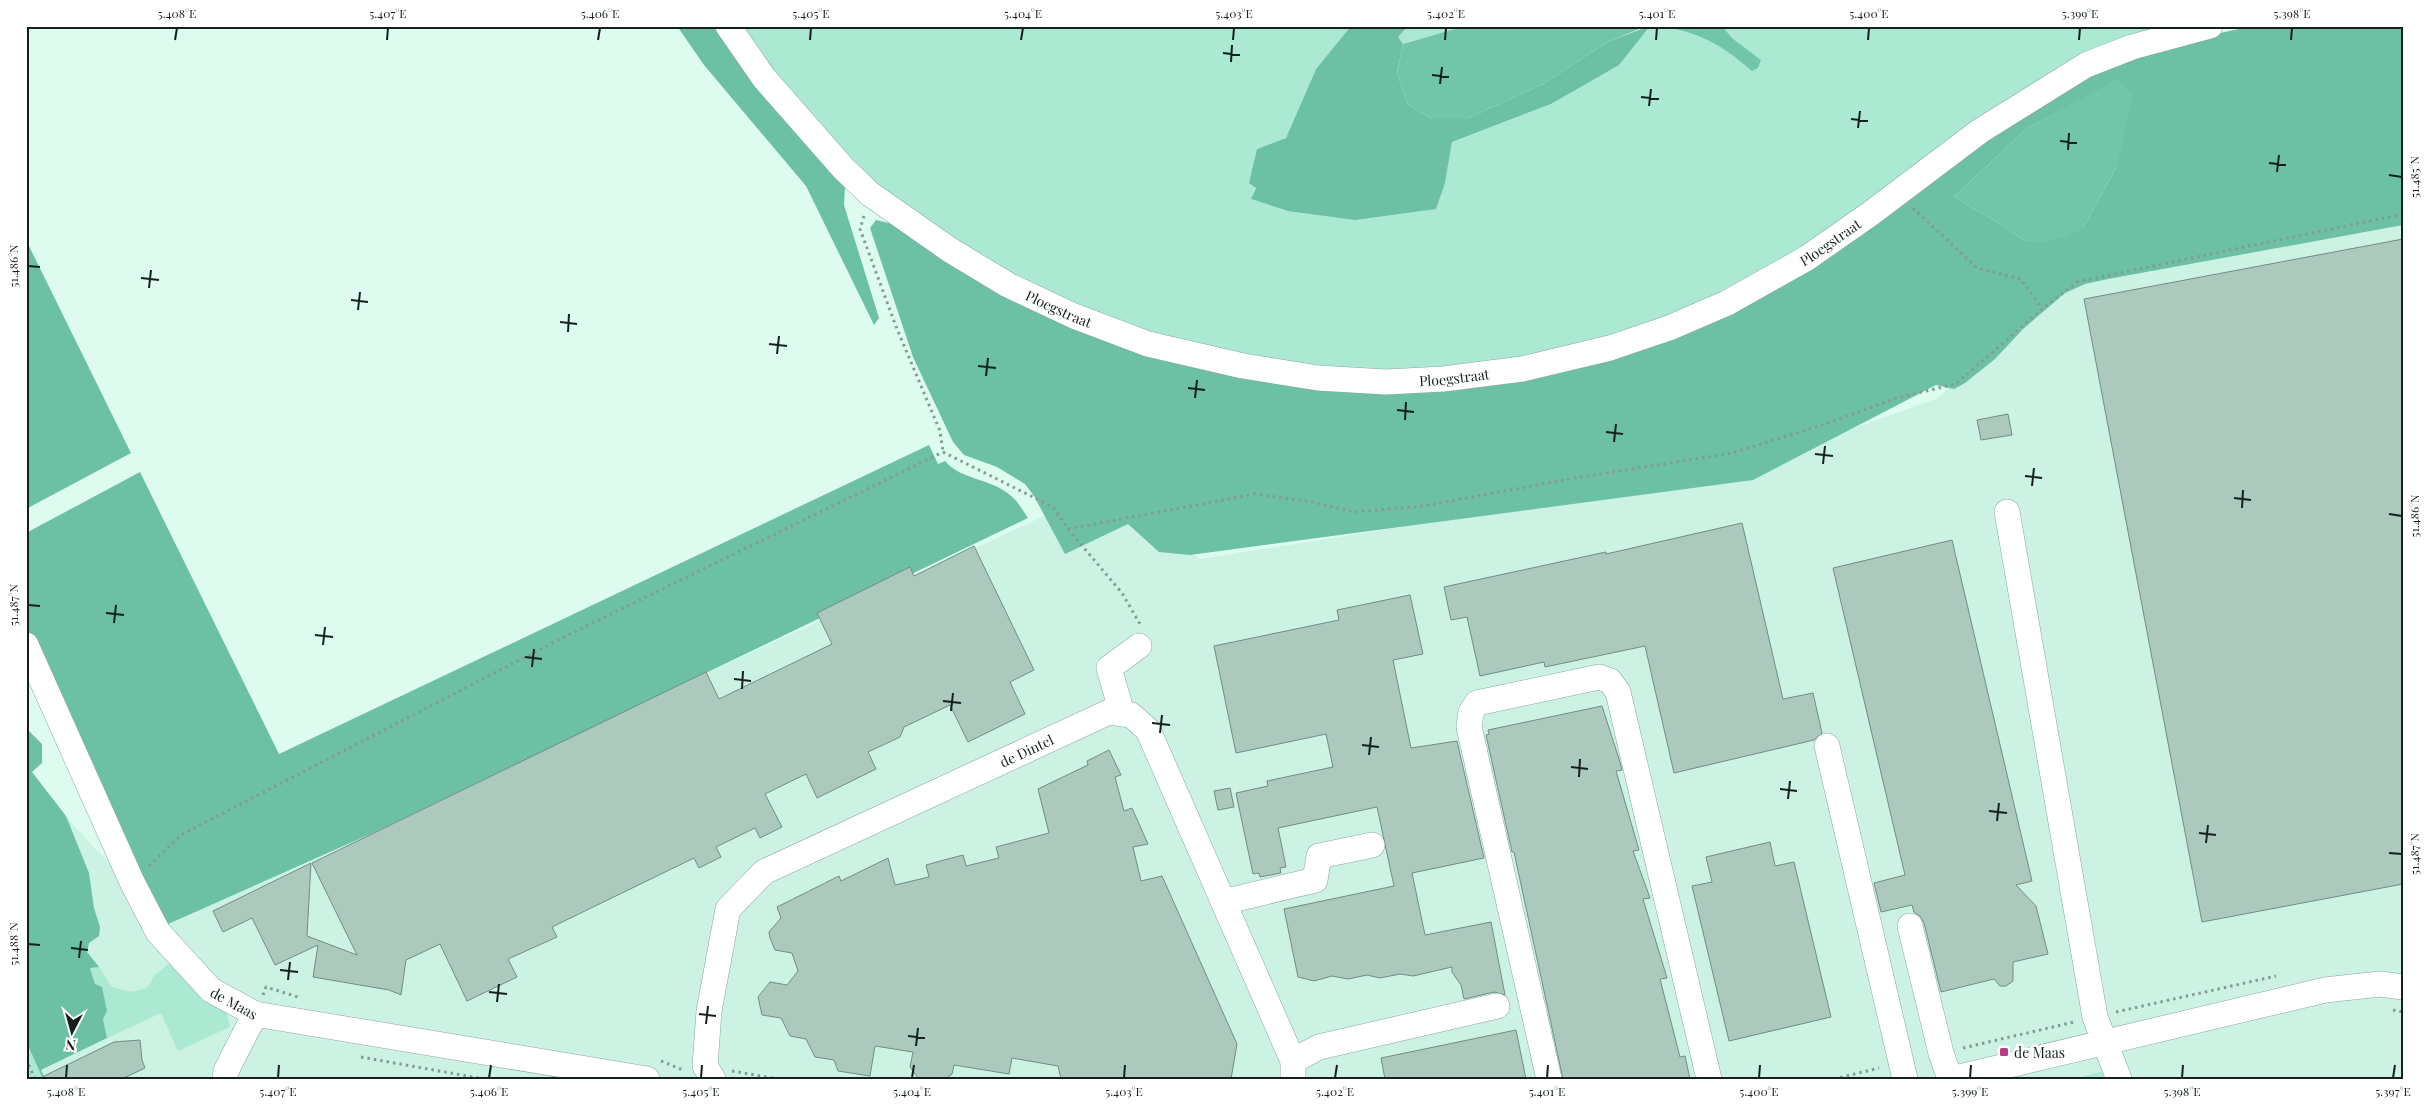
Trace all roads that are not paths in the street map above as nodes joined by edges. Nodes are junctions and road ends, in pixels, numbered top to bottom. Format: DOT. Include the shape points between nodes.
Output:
graph roads {
  1 [pos="728,26"];
  2 [pos="2210,26"];
  3 [pos="2007,512"];
  4 [pos="26,645"];
  5 [pos="1140,646"];
  6 [pos="1122,714"];
  7 [pos="1827,746"];
  8 [pos="1372,845"];
  9 [pos="1223,902"];
  10 [pos="1910,926"];
  11 [pos="2403,987"];
  12 [pos="1497,1006"];
  13 [pos="255,1014"];
  14 [pos="2104,1043"];
  15 [pos="1293,1070"];
  16 [pos="225,1079"];
  17 [pos="647,1079"];
  18 [pos="713,1079"];
  19 [pos="1548,1079"];
  20 [pos="1709,1079"];
  21 [pos="1906,1079"];
  22 [pos="1950,1079"];
  23 [pos="2119,1079"];
  1 -- 2 [label="street, Ploegstraat" via="764,78 870,194 950,250 1008,285 1074,316 1148,344 1243,366 1318,378 1386,382 1443,379 1522,368 1610,348 1669,328 1726,303 1807,258 1980,131 2086,65 2132,47"];
  3 -- 14 [label="street" via="2095,1017"];
  4 -- 13 [label="street, de Maas" via="132,882 158,932 211,990"];
  5 -- 6 [label="street" via="1109,668"];
  6 -- 9 [label="street" via="1131,715 1148,730"];
  6 -- 18 [label="street, de Dintel" via="1109,712 764,872 728,909 709,1011 705,1066"];
  7 -- 21 [label="street"];
  8 -- 9 [label="street" via="1319,856 1315,880"];
  9 -- 15 [label="street"];
  10 -- 22 [label="street" via="1940,1053"];
  11 -- 14 [label="street" via="2380,984 2325,990"];
  12 -- 15 [label="street" via="1319,1047"];
  13 -- 16 [label="street"];
  13 -- 17 [label="street, de Maas"];
  14 -- 22 [label="street"];
  14 -- 23 [label="street"];
  19 -- 20 [label="street" via="1469,727 1471,712 1477,703 1599,677 1610,681 1618,692"];
}
